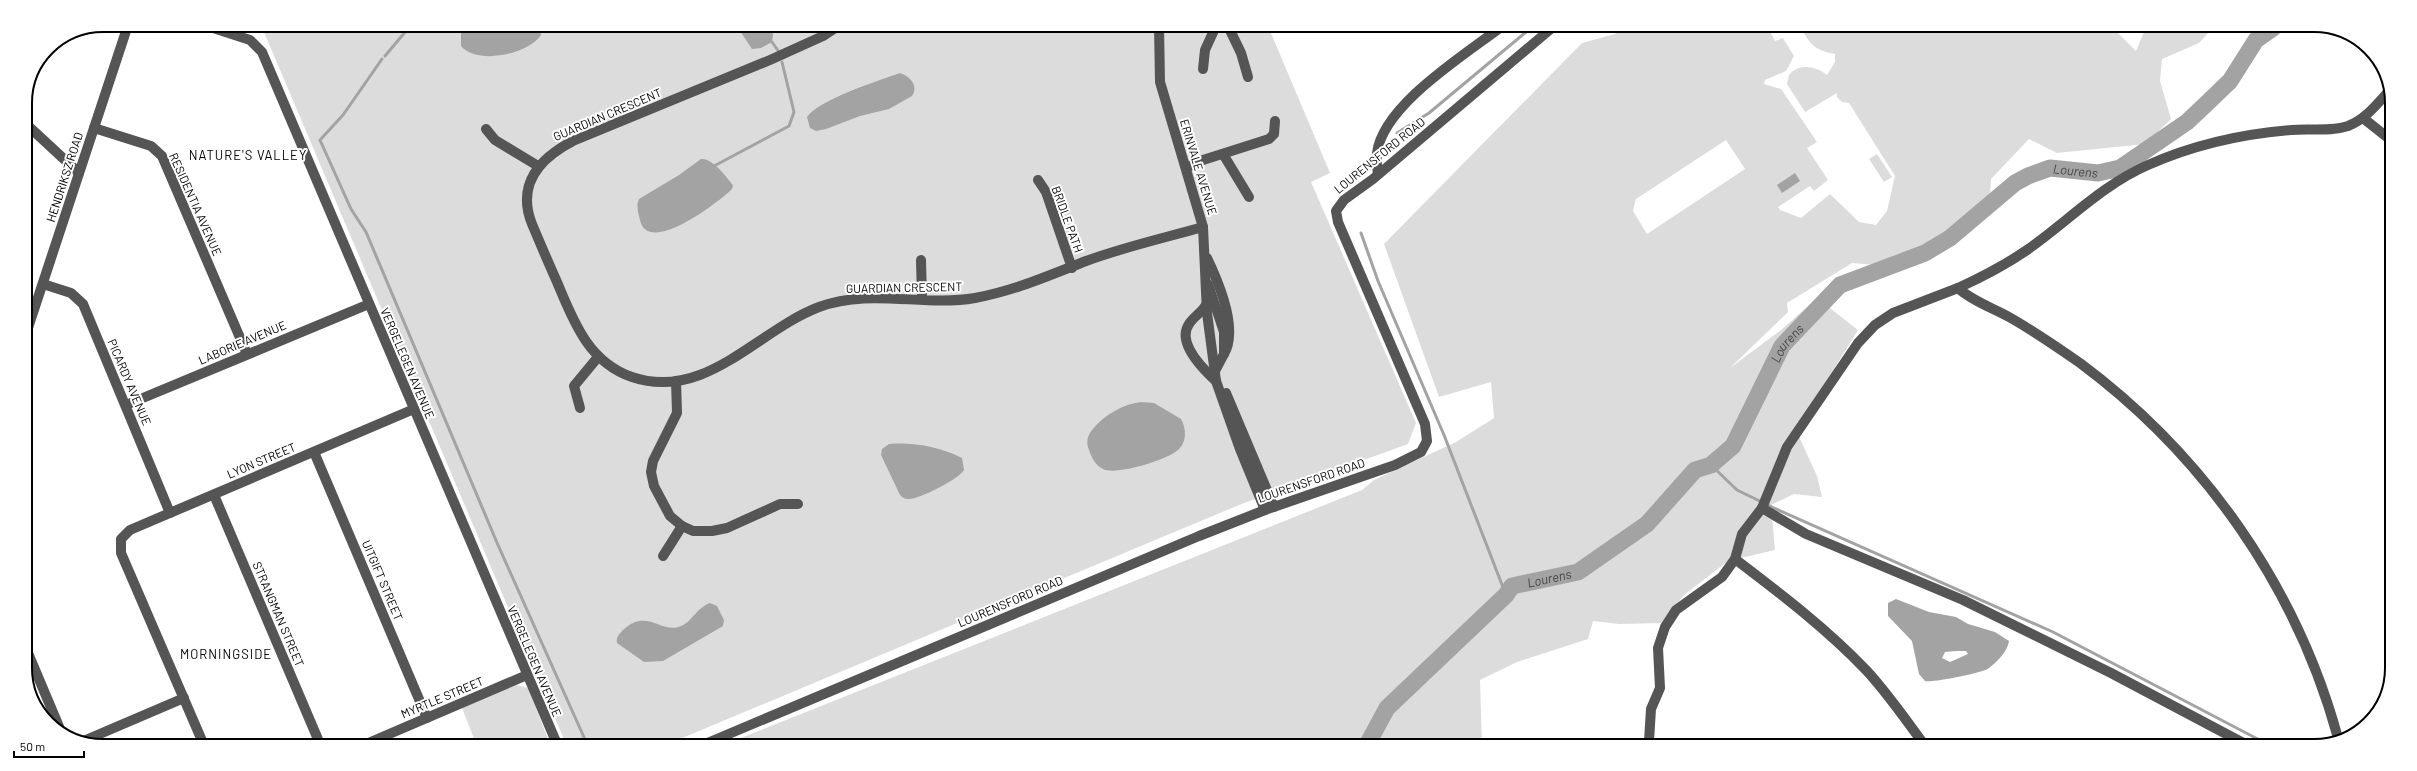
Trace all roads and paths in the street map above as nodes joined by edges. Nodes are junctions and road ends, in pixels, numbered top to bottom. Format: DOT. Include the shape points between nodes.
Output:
graph roads {
  1 [pos="126,32"];
  2 [pos="225,32"];
  3 [pos="829,32"];
  4 [pos="1159,32"];
  5 [pos="1213,32"];
  6 [pos="1231,32"];
  7 [pos="1494,32"];
  8 [pos="1547,32"];
  9 [pos="1203,69"];
  10 [pos="1248,77"];
  11 [pos="2385,96"];
  12 [pos="2363,118"];
  13 [pos="1275,122"];
  14 [pos="94,128"];
  15 [pos="32,129"];
  16 [pos="486,129"];
  17 [pos="2385,135"];
  18 [pos="1223,154"];
  19 [pos="538,166"];
  20 [pos="1186,168"];
  21 [pos="79,172"];
  22 [pos="1378,174"];
  23 [pos="1038,180"];
  24 [pos="1249,197"];
  25 [pos="1202,227"];
  26 [pos="1204,251"];
  27 [pos="922,260"];
  28 [pos="1072,268"];
  29 [pos="1205,277"];
  30 [pos="43,284"];
  31 [pos="1958,288"];
  32 [pos="922,299"];
  33 [pos="1207,303"];
  34 [pos="369,304"];
  35 [pos="32,317"];
  36 [pos="246,354"];
  37 [pos="1224,354"];
  38 [pos="598,357"];
  39 [pos="1217,380"];
  40 [pos="676,381"];
  41 [pos="126,405"];
  42 [pos="580,408"];
  43 [pos="414,409"];
  44 [pos="314,452"];
  45 [pos="214,495"];
  46 [pos="798,504"];
  47 [pos="1270,508"];
  48 [pos="1762,508"];
  49 [pos="170,513"];
  50 [pos="682,526"];
  51 [pos="662,556"];
  52 [pos="1735,559"];
  53 [pos="32,663"];
  54 [pos="527,675"];
  55 [pos="184,698"];
  56 [pos="428,718"];
  57 [pos="57,722"];
  58 [pos="2337,735"];
  59 [pos="90,738"];
  60 [pos="200,739"];
  61 [pos="318,739"];
  62 [pos="378,739"];
  63 [pos="555,739"];
  64 [pos="717,739"];
  65 [pos="1649,739"];
  66 [pos="1920,739"];
  67 [pos="2236,739"];
  1 -- 14 [label="street, HENDRIKSZ ROAD"];
  2 -- 34 [label="street, VERGELEGEN AVENUE" via="250,40 262,52"];
  3 -- 19 [label="street, GUARDIAN CRESCENT" via="770,60 573,141 553,151"];
  4 -- 20 [label="street, ERINVALE AVENUE" via="1160,82"];
  5 -- 9 [label="street" via="1205,50"];
  6 -- 10 [label="street"];
  7 -- 22 [label="street" via="1452,61 1396,116 1377,151"];
  8 -- 22 [label="street, LOURENSFORD ROAD"];
  11 -- 12 [label="street"];
  12 -- 17 [label="street"];
  12 -- 31 [label="street" via="2349,126 2335,129 2292,130 2234,137 2182,152 2146,166 2103,191 2027,250 1991,273"];
  13 -- 18 [label="street" via="1274,134 1269,139"];
  14 -- 21 [label="street, HENDRIKSZ ROAD"];
  14 -- 36 [label="street, RESIDENTIA AVENUE" via="151,146 162,156"];
  15 -- 21 [label="street"];
  16 -- 19 [label="street" via="495,140"];
  18 -- 20 [label="street"];
  18 -- 24 [label="street"];
  19 -- 38 [label="street, GUARDIAN CRESCENT" via="529,188 530,218 578,331"];
  20 -- 25 [label="street, ERINVALE AVENUE"];
  21 -- 30 [label="street, HENDRIKSZ ROAD"];
  22 -- 47 [label="street, LOURENSFORD ROAD" via="1338,205 1336,215 1425,424 1428,441 1421,452 1396,465"];
  23 -- 28 [label="street, BRIDLE PATH" via="1046,192"];
  25 -- 26 [label="street, ERINVALE AVENUE"];
  25 -- 28 [label="street, GUARDIAN CRESCENT" via="1115,252"];
  26 -- 29 [label="street, ERINVALE AVENUE"];
  26 -- 37 [label="street" via="1226,307 1229,340"];
  27 -- 32 [label="street"];
  28 -- 32 [label="street, GUARDIAN CRESCENT" via="974,298"];
  29 -- 33 [label="street, ERINVALE AVENUE"];
  29 -- 37 [label="street" via="1222,326"];
  30 -- 35 [label="street, HENDRIKSZ ROAD"];
  30 -- 41 [label="street, PICARDY AVENUE" via="71,293 83,304"];
  31 -- 48 [label="street" via="1893,313 1875,325 1858,343 1787,447"];
  31 -- 58 [label="street" via="2041,336 2091,371 2138,411 2201,477 2242,531 2285,601 2322,683"];
  32 -- 40 [label="street, GUARDIAN CRESCENT" via="852,300 821,306 787,323 739,356 698,375"];
  33 -- 39 [label="street, ERINVALE AVENUE"];
  33 -- 39 [label="street" via="1188,325 1186,334 1194,358"];
  34 -- 36 [label="street, LABORIE AVENUE"];
  34 -- 43 [label="street, VERGELEGEN AVENUE"];
  36 -- 41 [label="street, LABORIE AVENUE"];
  37 -- 39 [label="street"];
  38 -- 40 [label="street, GUARDIAN CRESCENT" via="632,377 652,381"];
  38 -- 42 [label="street" via="574,386"];
  39 -- 47 [label="street, ERINVALE AVENUE" via="1220,396 1240,449"];
  40 -- 50 [label="street" via="677,413 653,461 651,472 654,486 666,511"];
  41 -- 49 [label="street, PICARDY AVENUE"];
  43 -- 44 [label="street, LYON STREET"];
  43 -- 54 [label="street, VERGELEGEN AVENUE"];
  44 -- 45 [label="street, LYON STREET"];
  44 -- 56 [label="street, UITGIFT STREET"];
  45 -- 49 [label="street, LYON STREET"];
  45 -- 61 [label="street, STRANGMAN STREET"];
  46 -- 50 [label="street" via="780,504 727,528 712,531 692,531"];
  47 -- 64 [label="street, LOURENSFORD ROAD" via="1105,574"];
  48 -- 52 [label="street" via="1742,534"];
  48 -- 67 [label="street" via="1806,534 1999,617"];
  49 -- 55 [label="street, LYON STREET" via="130,530 121,539 121,553"];
  50 -- 51 [label="street"];
  52 -- 65 [label="street" via="1722,577 1676,610 1665,627 1658,648 1660,688 1650,709"];
  52 -- 66 [label="street" via="1844,648 1868,672"];
  53 -- 57 [label="street"];
  54 -- 56 [label="street, MYRTLE STREET"];
  54 -- 63 [label="street, VERGELEGEN AVENUE"];
  55 -- 59 [label="street"];
  55 -- 60 [label="street"];
  56 -- 62 [label="street, MYRTLE STREET"];
}
